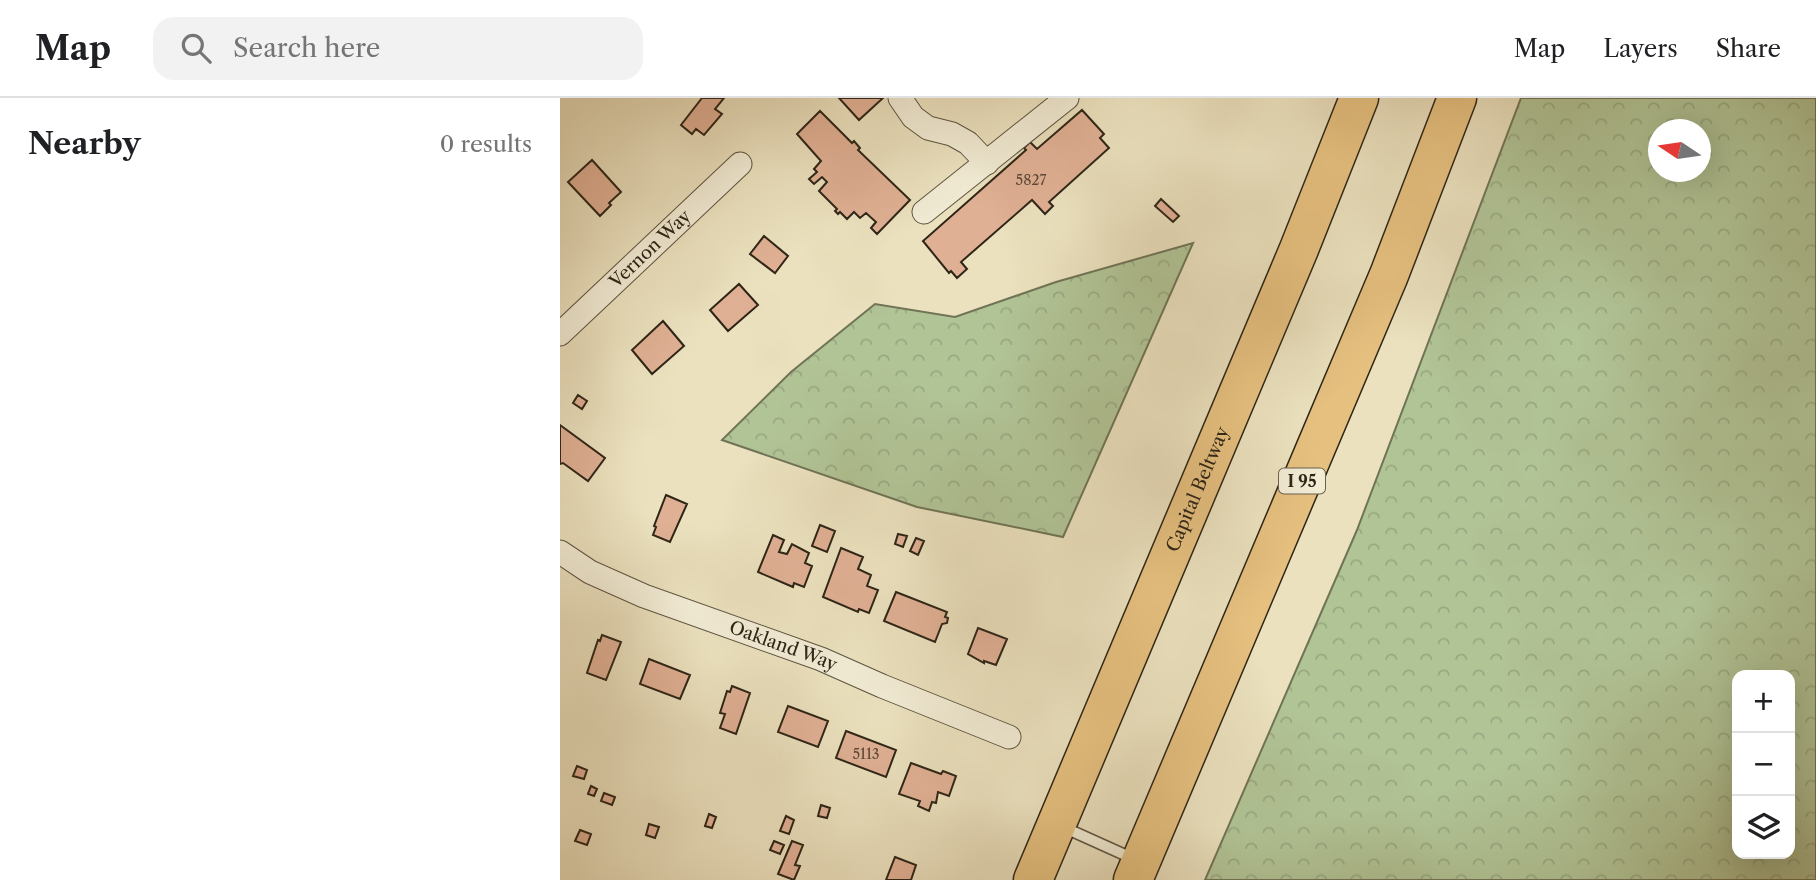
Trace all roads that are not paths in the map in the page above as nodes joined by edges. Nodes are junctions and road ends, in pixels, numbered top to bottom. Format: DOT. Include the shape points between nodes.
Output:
graph roads {
  1 [pos="900,98"];
  2 [pos="1066,98"];
  3 [pos="1359,98"];
  4 [pos="1457,98"];
  5 [pos="987,163"];
  6 [pos="740,164"];
  7 [pos="924,212"];
  8 [pos="560,334"];
  9 [pos="560,552"];
  10 [pos="1009,737"];
  11 [pos="1056,824"];
  12 [pos="1136,871"];
  13 [pos="1033,880"];
  1 -- 5 [label="street" via="913,117 928,128 968,143"];
  2 -- 5 [label="street"];
  3 -- 11 [label="highway, Capital Beltway"];
  4 -- 12 [label="highway, I 95" via="1389,275"];
  5 -- 7 [label="street"];
  6 -- 8 [label="street, Vernon Way"];
  9 -- 10 [label="street, Oakland Way" via="590,572 644,596 821,659"];
  11 -- 12 [label="lane"];
  11 -- 13 [label="highway, Capital Beltway"];
}
